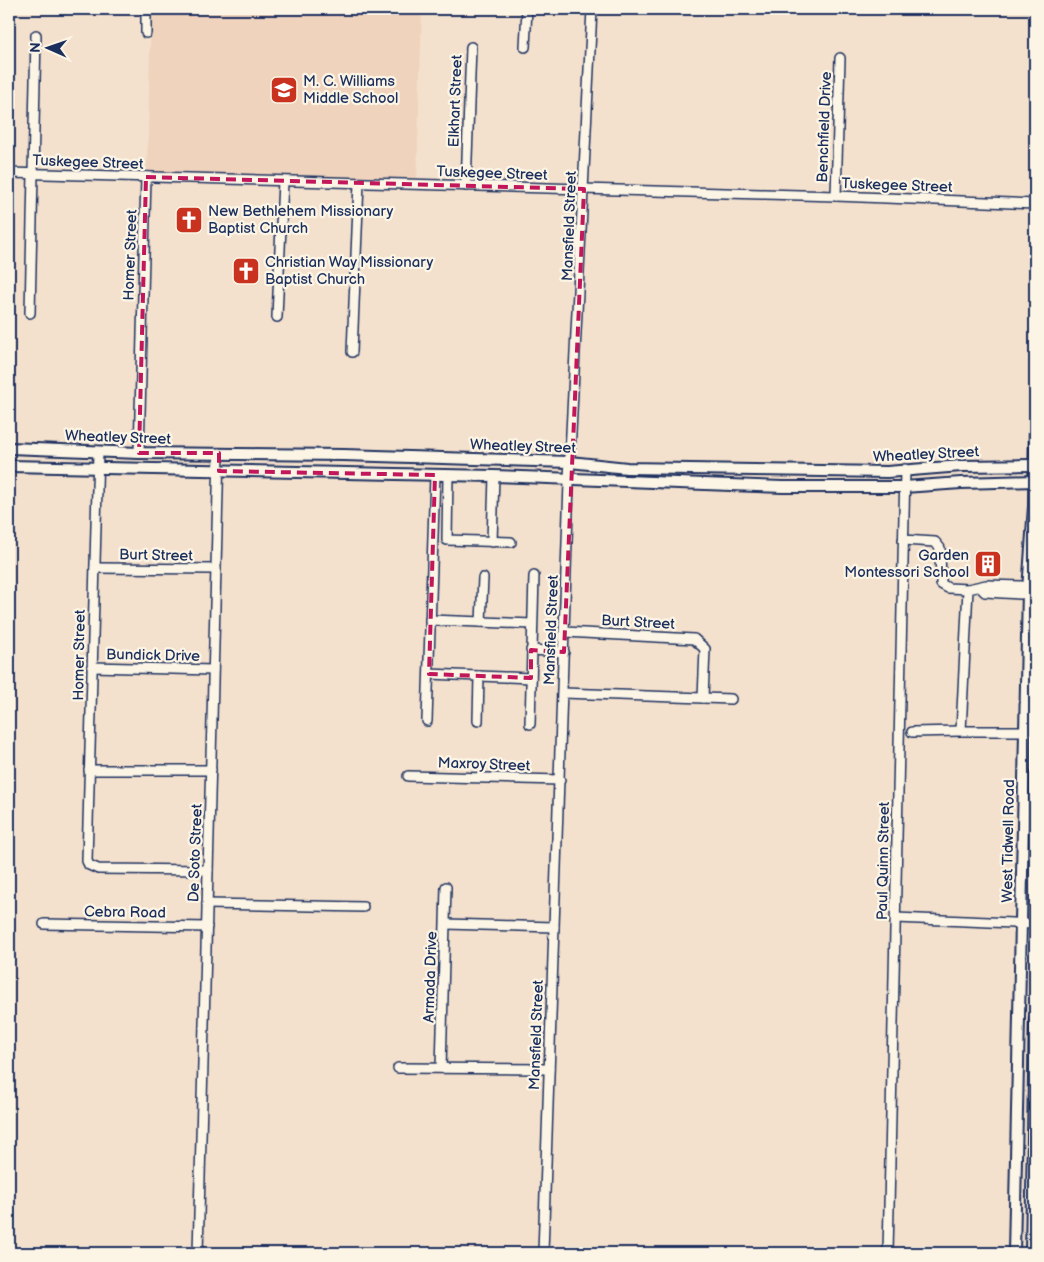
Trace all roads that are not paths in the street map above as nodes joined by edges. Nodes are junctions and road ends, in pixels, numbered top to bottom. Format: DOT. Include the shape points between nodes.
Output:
graph roads {
  1 [pos="146,9"];
  2 [pos="527,9"];
  3 [pos="592,9"];
  4 [pos="146,33"];
  5 [pos="36,35"];
  6 [pos="470,47"];
  7 [pos="525,47"];
  8 [pos="840,58"];
  9 [pos="9,173"];
  10 [pos="33,174"];
  11 [pos="146,177"];
  12 [pos="283,181"];
  13 [pos="359,183"];
  14 [pos="466,186"];
  15 [pos="584,189"];
  16 [pos="836,196"];
  17 [pos="1035,204"];
  18 [pos="30,313"];
  19 [pos="277,317"];
  20 [pos="352,352"];
  21 [pos="1035,430"];
  22 [pos="9,448"];
  23 [pos="98,451"];
  24 [pos="139,453"];
  25 [pos="219,453"];
  26 [pos="335,455"];
  27 [pos="449,459"];
  28 [pos="570,462"];
  29 [pos="1035,465"];
  30 [pos="9,466"];
  31 [pos="97,468"];
  32 [pos="681,468"];
  33 [pos="905,469"];
  34 [pos="219,471"];
  35 [pos="792,471"];
  36 [pos="335,474"];
  37 [pos="435,475"];
  38 [pos="448,475"];
  39 [pos="494,476"];
  40 [pos="569,479"];
  41 [pos="1035,482"];
  42 [pos="681,484"];
  43 [pos="792,487"];
  44 [pos="904,487"];
  45 [pos="903,540"];
  46 [pos="492,542"];
  47 [pos="511,542"];
  48 [pos="95,568"];
  49 [pos="216,569"];
  50 [pos="534,576"];
  51 [pos="483,578"];
  52 [pos="968,590"];
  53 [pos="1029,590"];
  54 [pos="430,620"];
  55 [pos="481,622"];
  56 [pos="532,624"];
  57 [pos="565,632"];
  58 [pos="532,650"];
  59 [pos="564,652"];
  60 [pos="92,668"];
  61 [pos="213,670"];
  62 [pos="429,674"];
  63 [pos="479,676"];
  64 [pos="531,678"];
  65 [pos="563,693"];
  66 [pos="703,698"];
  67 [pos="731,699"];
  68 [pos="427,721"];
  69 [pos="478,721"];
  70 [pos="530,724"];
  71 [pos="962,730"];
  72 [pos="912,732"];
  73 [pos="1021,732"];
  74 [pos="89,770"];
  75 [pos="211,770"];
  76 [pos="408,776"];
  77 [pos="560,780"];
  78 [pos="1024,816"];
  79 [pos="1035,816"];
  80 [pos="208,870"];
  81 [pos="446,887"];
  82 [pos="207,904"];
  83 [pos="362,907"];
  84 [pos="896,918"];
  85 [pos="1022,923"];
  86 [pos="44,924"];
  87 [pos="446,924"];
  88 [pos="1035,924"];
  89 [pos="207,927"];
  90 [pos="554,927"];
  91 [pos="1035,1019"];
  92 [pos="1019,1026"];
  93 [pos="1035,1030"];
  94 [pos="398,1068"];
  95 [pos="440,1068"];
  96 [pos="549,1069"];
  97 [pos="1014,1232"];
  98 [pos="1031,1235"];
  99 [pos="198,1253"];
  100 [pos="543,1253"];
  101 [pos="888,1253"];
  102 [pos="1014,1253"];
  103 [pos="1031,1253"];
  1 -- 4 [label="street"];
  2 -- 7 [label="street"];
  3 -- 15 [label="street, Mansfield Street"];
  5 -- 10 [label="street"];
  6 -- 14 [label="street, Elkhart Street"];
  8 -- 16 [label="street, Benchfield Drive"];
  9 -- 10 [label="street, Tuskegee Street"];
  10 -- 11 [label="street, Tuskegee Street"];
  10 -- 18 [label="street"];
  11 -- 12 [label="street, Tuskegee Street"];
  11 -- 24 [label="street, Homer Street"];
  12 -- 13 [label="street, Tuskegee Street"];
  12 -- 19 [label="street"];
  13 -- 14 [label="street, Tuskegee Street"];
  13 -- 20 [label="street"];
  14 -- 15 [label="street, Tuskegee Street"];
  15 -- 16 [label="street, Tuskegee Street"];
  15 -- 28 [label="street, Mansfield Street"];
  16 -- 17 [label="street, Tuskegee Street"];
  21 -- 29 [label="main road, West Tidwell Road"];
  22 -- 23 [label="main road, Wheatley Street"];
  23 -- 24 [label="main road, Wheatley Street"];
  23 -- 31 [label="street, Homer Street"];
  24 -- 25 [label="main road, Wheatley Street"];
  25 -- 26 [label="main road, Wheatley Street"];
  25 -- 34 [label="street, De Soto Street"];
  26 -- 27 [label="main road, Wheatley Street"];
  26 -- 36 [label="main road"];
  27 -- 28 [label="main road, Wheatley Street"];
  27 -- 38 [label="main road"];
  28 -- 32 [label="main road, Wheatley Street" via="627,468"];
  28 -- 40 [label="street, Mansfield Street"];
  29 -- 33 [label="main road, Wheatley Street"];
  29 -- 41 [label="main road, West Tidwell Road"];
  30 -- 31 [label="main road, Wheatley Street"];
  31 -- 34 [label="main road, Wheatley Street"];
  31 -- 48 [label="street, Homer Street"];
  32 -- 35 [label="main road, Wheatley Street"];
  32 -- 42 [label="main road"];
  33 -- 35 [label="main road, Wheatley Street" via="887,472"];
  33 -- 44 [label="street, Paul Quinn Street"];
  34 -- 36 [label="main road, Wheatley Street"];
  34 -- 49 [label="street, De Soto Street"];
  35 -- 43 [label="main road"];
  36 -- 37 [label="main road, Wheatley Street"];
  37 -- 38 [label="main road, Wheatley Street"];
  37 -- 54 [label="street"];
  38 -- 39 [label="main road, Wheatley Street"];
  38 -- 46 [label="street" via="446,540"];
  39 -- 40 [label="main road, Wheatley Street"];
  39 -- 46 [label="street"];
  40 -- 42 [label="main road, Wheatley Street"];
  40 -- 57 [label="street, Mansfield Street"];
  41 -- 44 [label="main road, Wheatley Street"];
  41 -- 53 [label="main road, West Tidwell Road"];
  42 -- 43 [label="main road, Wheatley Street"];
  43 -- 44 [label="main road, Wheatley Street"];
  44 -- 45 [label="street, Paul Quinn Street"];
  45 -- 52 [label="street" via="935,542 940,548 940,584"];
  45 -- 84 [label="street, Paul Quinn Street"];
  46 -- 47 [label="street"];
  48 -- 49 [label="street, Burt Street"];
  48 -- 60 [label="street, Homer Street"];
  49 -- 61 [label="street, De Soto Street"];
  50 -- 56 [label="street"];
  51 -- 55 [label="street"];
  52 -- 53 [label="street" via="986,585 1022,586"];
  52 -- 71 [label="street"];
  53 -- 73 [label="main road, West Tidwell Road"];
  54 -- 55 [label="street"];
  54 -- 62 [label="street"];
  55 -- 56 [label="street"];
  56 -- 58 [label="street"];
  57 -- 59 [label="street, Mansfield Street"];
  57 -- 66 [label="street, Burt Street" via="694,639 705,649"];
  58 -- 59 [label="street"];
  58 -- 64 [label="street"];
  59 -- 65 [label="street, Mansfield Street"];
  60 -- 61 [label="street, Bundick Drive"];
  60 -- 74 [label="street, Homer Street"];
  61 -- 75 [label="street, De Soto Street"];
  62 -- 63 [label="street"];
  62 -- 68 [label="street"];
  63 -- 64 [label="street"];
  63 -- 69 [label="street"];
  64 -- 70 [label="street"];
  65 -- 66 [label="street"];
  65 -- 77 [label="street, Mansfield Street"];
  66 -- 67 [label="street"];
  71 -- 72 [label="street"];
  71 -- 73 [label="street"];
  73 -- 78 [label="main road, West Tidwell Road"];
  74 -- 75 [label="street"];
  74 -- 80 [label="street, Homer Street" via="89,865 98,868"];
  75 -- 80 [label="street, De Soto Street"];
  76 -- 77 [label="street, Maxroy Street"];
  77 -- 90 [label="street, Mansfield Street"];
  78 -- 79 [label="main road"];
  78 -- 85 [label="main road, West Tidwell Road"];
  80 -- 82 [label="street, De Soto Street"];
  81 -- 87 [label="street, Armada Drive"];
  82 -- 83 [label="street"];
  82 -- 89 [label="street, De Soto Street"];
  84 -- 85 [label="street"];
  84 -- 101 [label="street, Paul Quinn Street"];
  85 -- 88 [label="street"];
  85 -- 92 [label="main road, West Tidwell Road"];
  86 -- 89 [label="street, Cebra Road"];
  87 -- 90 [label="street"];
  87 -- 95 [label="street, Armada Drive"];
  89 -- 99 [label="street, De Soto Street"];
  90 -- 96 [label="street, Mansfield Street"];
  91 -- 93 [label="main road"];
  92 -- 93 [label="main road"];
  92 -- 97 [label="main road, West Tidwell Road"];
  93 -- 98 [label="main road"];
  94 -- 95 [label="street"];
  95 -- 96 [label="street"];
  96 -- 100 [label="street, Mansfield Street"];
  97 -- 98 [label="main road"];
  97 -- 102 [label="main road, West Tidwell Road"];
  98 -- 103 [label="main road"];
}
